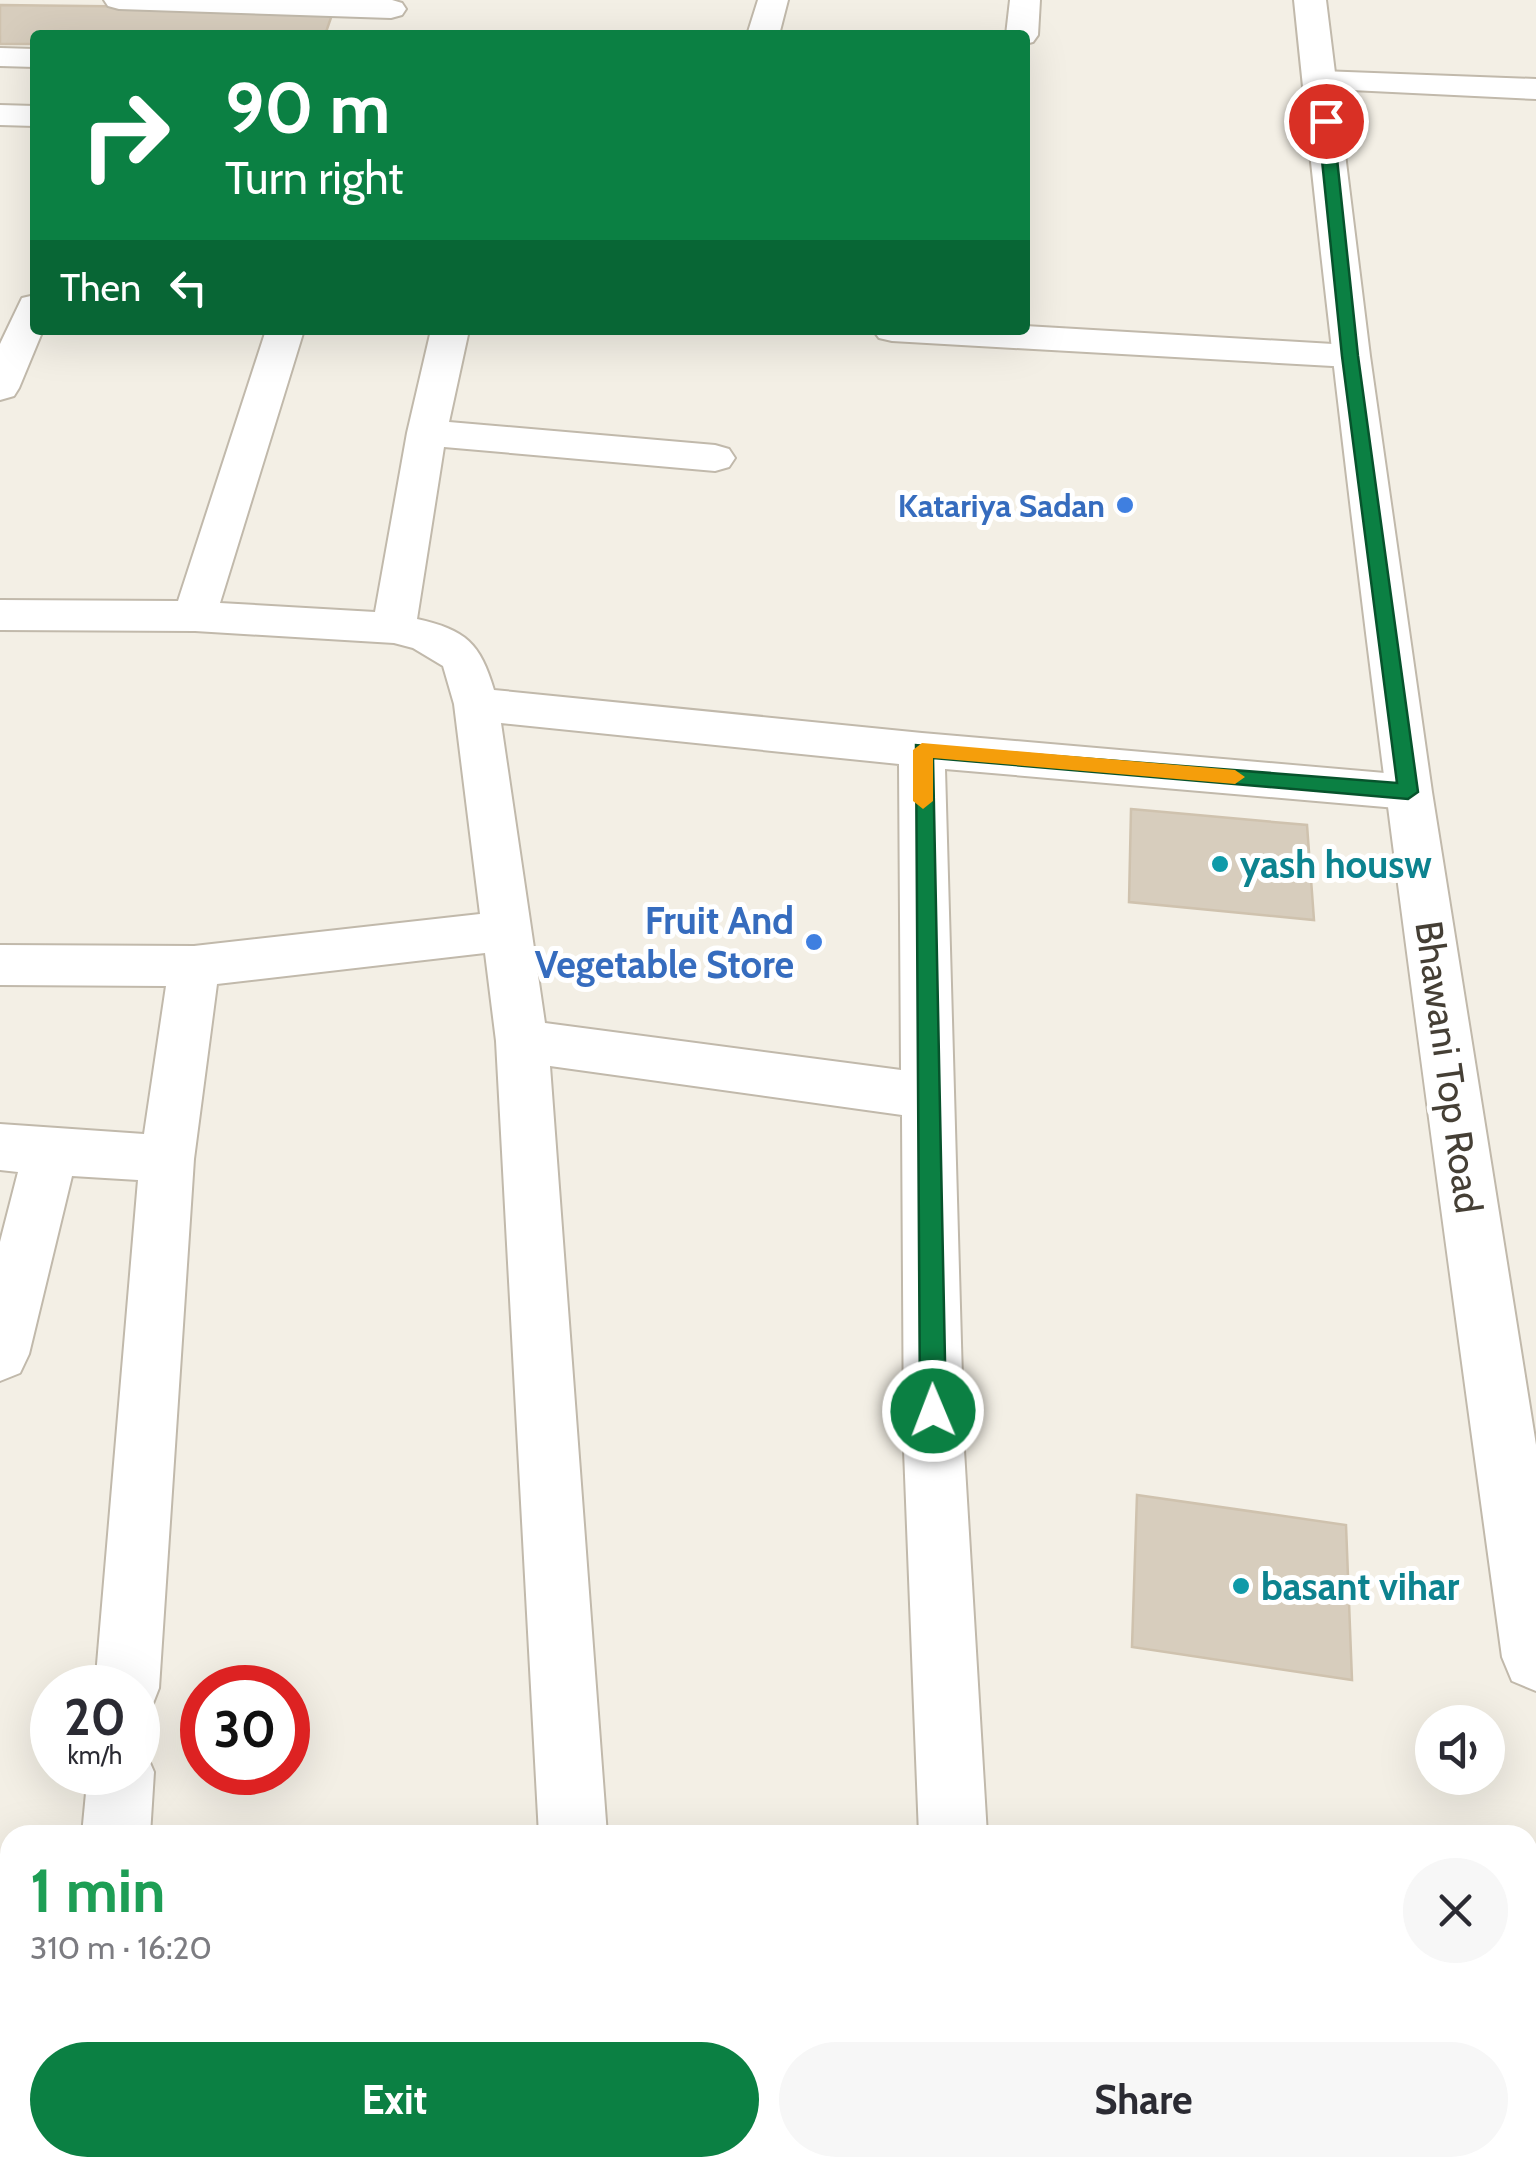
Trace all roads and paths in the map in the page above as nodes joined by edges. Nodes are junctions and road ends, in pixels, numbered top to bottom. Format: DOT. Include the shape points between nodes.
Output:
graph roads {
  1 [pos="118,0"];
  2 [pos="773,0"];
  3 [pos="1024,0"];
  4 [pos="1310,0"];
  5 [pos="388,15"];
  6 [pos="764,30"];
  7 [pos="1022,30"];
  8 [pos="0,57"];
  9 [pos="30,58"];
  10 [pos="1321,82"];
  11 [pos="1536,90"];
  12 [pos="0,115"];
  13 [pos="30,116"];
  14 [pos="30,318"];
  15 [pos="284,335"];
  16 [pos="449,335"];
  17 [pos="1018,335"];
  18 [pos="1350,356"];
  19 [pos="0,388"];
  20 [pos="427,433"];
  21 [pos="715,458"];
  22 [pos="0,614"];
  23 [pos="196,616"];
  24 [pos="394,628"];
  25 [pos="476,704"];
  26 [pos="922,750"];
  27 [pos="1408,792"];
  28 [pos="506,930"];
  29 [pos="0,964"];
  30 [pos="194,966"];
  31 [pos="522,1041"];
  32 [pos="928,1096"];
  33 [pos="25,1148"];
  34 [pos="166,1159"];
  35 [pos="0,1354"];
  36 [pos="1536,1656"];
  37 [pos="129,1665"];
  38 [pos="119,1795"];
  39 [pos="117,1825"];
  40 [pos="573,1825"];
  41 [pos="952,1825"];
  1 -- 5 [label="street"];
  2 -- 6 [label="street"];
  3 -- 7 [label="street"];
  4 -- 10 [label="street, Bhawani Top Road"];
  8 -- 9 [label="street"];
  10 -- 11 [label="street"];
  10 -- 18 [label="street, Bhawani Top Road"];
  12 -- 13 [label="street"];
  14 -- 19 [label="street"];
  15 -- 23 [label="street"];
  16 -- 20 [label="street"];
  17 -- 18 [label="street"];
  18 -- 27 [label="street, Bhawani Top Road"];
  20 -- 21 [label="street"];
  20 -- 24 [label="street"];
  22 -- 23 [label="street"];
  23 -- 24 [label="street"];
  24 -- 25 [label="street" via="427,636 463,658"];
  25 -- 26 [label="street"];
  25 -- 28 [label="street"];
  26 -- 27 [label="street"];
  26 -- 32 [label="street"];
  27 -- 36 [label="street, Bhawani Top Road"];
  28 -- 30 [label="street"];
  28 -- 31 [label="street"];
  29 -- 30 [label="street"];
  30 -- 34 [label="street"];
  31 -- 32 [label="street"];
  31 -- 40 [label="street"];
  32 -- 41 [label="street" via="934,1450"];
  33 -- 34 [label="street"];
  33 -- 35 [label="street"];
  34 -- 37 [label="street"];
  38 -- 39 [label="street"];
}
